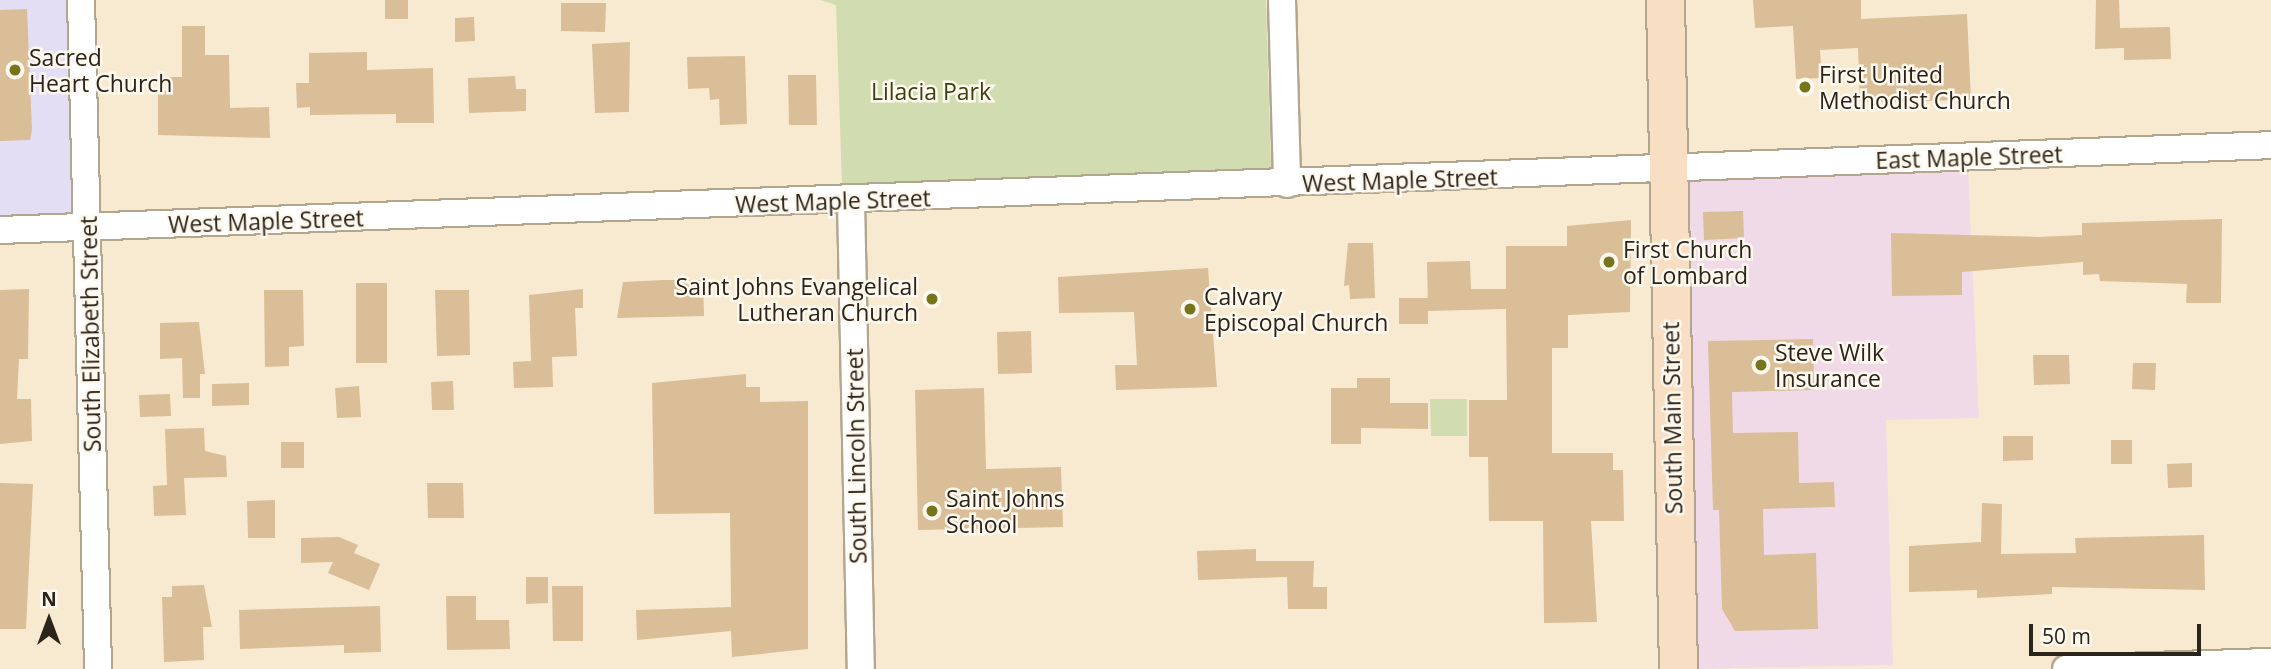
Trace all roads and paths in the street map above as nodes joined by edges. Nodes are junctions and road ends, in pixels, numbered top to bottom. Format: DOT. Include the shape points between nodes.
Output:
graph roads {
  1 [pos="82,0"];
  2 [pos="1282,0"];
  3 [pos="1665,0"];
  4 [pos="2271,145"];
  5 [pos="1666,170"];
  6 [pos="1287,184"];
  7 [pos="851,201"];
  8 [pos="88,227"];
  9 [pos="0,230"];
  10 [pos="2271,662"];
  11 [pos="98,669"];
  12 [pos="860,669"];
  13 [pos="1678,669"];
  14 [pos="2066,669"];
  1 -- 8 [label="street, South Elizabeth Street"];
  2 -- 6 [label="street"];
  3 -- 5 [label="main road, South Main Street"];
  4 -- 5 [label="street, East Maple Street"];
  5 -- 6 [label="street, West Maple Street"];
  5 -- 13 [label="main road, South Main Street"];
  6 -- 7 [label="street, West Maple Street"];
  7 -- 8 [label="street, West Maple Street"];
  7 -- 12 [label="street, South Lincoln Street"];
  8 -- 9 [label="street, West Maple Street"];
  8 -- 11 [label="street, South Elizabeth Street"];
  10 -- 14 [label="street"];
}
